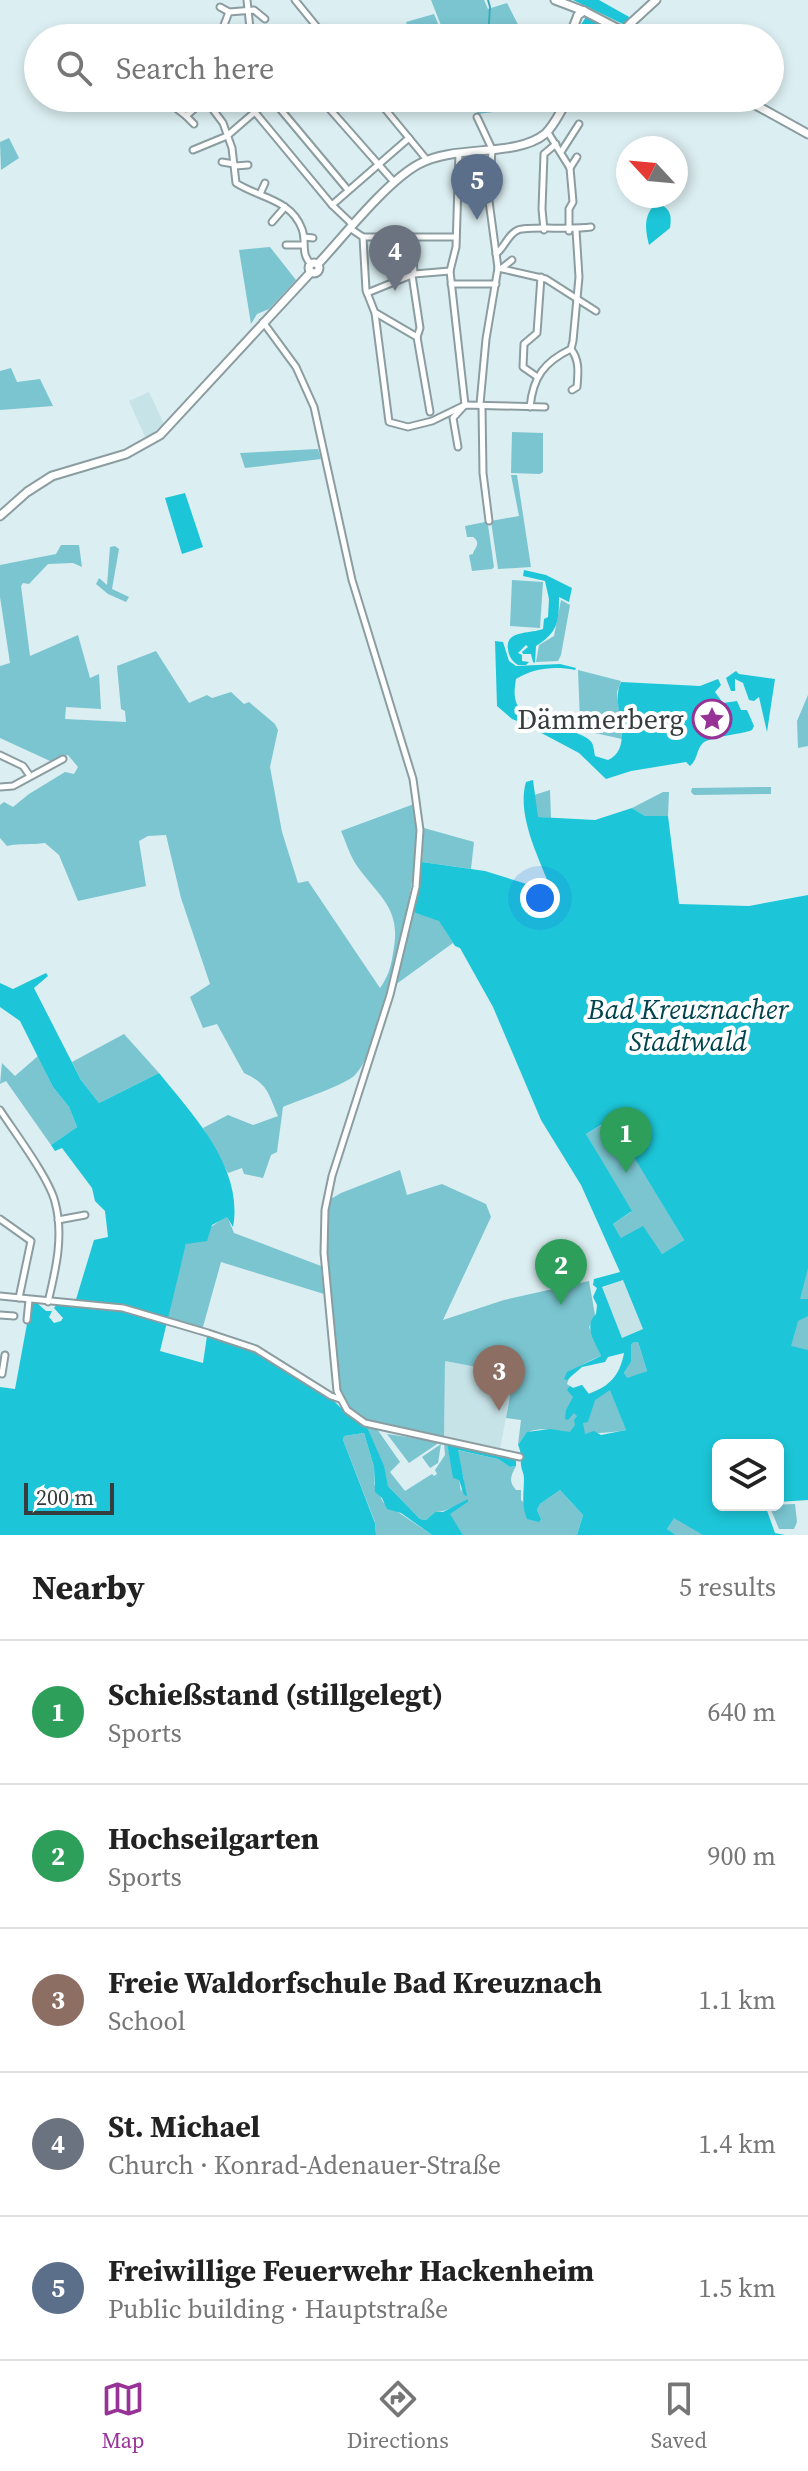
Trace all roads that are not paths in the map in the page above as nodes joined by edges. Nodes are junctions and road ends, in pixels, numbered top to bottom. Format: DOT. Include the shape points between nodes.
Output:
graph roads {
  1 [pos="247,0"];
  2 [pos="295,0"];
  3 [pos="555,0"];
  4 [pos="656,0"];
  5 [pos="565,3"];
  6 [pos="220,7"];
  7 [pos="584,11"];
  8 [pos="229,12"];
  9 [pos="250,12"];
  10 [pos="265,19"];
  11 [pos="575,20"];
  12 [pos="224,24"];
  13 [pos="250,24"];
  14 [pos="315,24"];
  15 [pos="574,24"];
  16 [pos="576,24"];
  17 [pos="609,24"];
  18 [pos="630,24"];
  19 [pos="181,112"];
  20 [pos="190,112"];
  21 [pos="215,112"];
  22 [pos="253,112"];
  23 [pos="255,112"];
  24 [pos="283,112"];
  25 [pos="332,112"];
  26 [pos="388,112"];
  27 [pos="560,112"];
  28 [pos="768,112"];
  29 [pos="186,116"];
  30 [pos="477,117"];
  31 [pos="194,124"];
  32 [pos="579,124"];
  33 [pos="547,131"];
  34 [pos="808,134"];
  35 [pos="227,136"];
  36 [pos="409,138"];
  37 [pos="556,144"];
  38 [pos="492,149"];
  39 [pos="193,150"];
  40 [pos="459,152"];
  41 [pos="561,152"];
  42 [pos="577,157"];
  43 [pos="427,160"];
  44 [pos="222,162"];
  45 [pos="234,165"];
  46 [pos="248,165"];
  47 [pos="378,165"];
  48 [pos="570,168"];
  49 [pos="265,183"];
  50 [pos="394,183"];
  51 [pos="348,190"];
  52 [pos="260,194"];
  53 [pos="332,205"];
  54 [pos="285,207"];
  55 [pos="272,222"];
  56 [pos="352,227"];
  57 [pos="591,227"];
  58 [pos="544,230"];
  59 [pos="573,230"];
  60 [pos="304,237"];
  61 [pos="363,237"];
  62 [pos="456,237"];
  63 [pos="313,238"];
  64 [pos="412,238"];
  65 [pos="286,245"];
  66 [pos="303,245"];
  67 [pos="496,254"];
  68 [pos="512,260"];
  69 [pos="313,267"];
  70 [pos="500,269"];
  71 [pos="450,271"];
  72 [pos="413,275"];
  73 [pos="541,277"];
  74 [pos="451,284"];
  75 [pos="496,284"];
  76 [pos="367,293"];
  77 [pos="578,301"];
  78 [pos="596,311"];
  79 [pos="375,313"];
  80 [pos="263,322"];
  81 [pos="417,337"];
  82 [pos="571,349"];
  83 [pos="536,376"];
  84 [pos="572,390"];
  85 [pos="480,404"];
  86 [pos="465,405"];
  87 [pos="530,407"];
  88 [pos="545,407"];
  89 [pos="430,412"];
  90 [pos="458,447"];
  91 [pos="0,516"];
  92 [pos="489,521"];
  93 [pos="0,755"];
  94 [pos="63,759"];
  95 [pos="30,776"];
  96 [pos="0,787"];
  97 [pos="0,1110"];
  98 [pos="85,1215"];
  99 [pos="0,1219"];
  100 [pos="58,1220"];
  101 [pos="0,1296"];
  102 [pos="19,1298"];
  103 [pos="29,1300"];
  104 [pos="48,1302"];
  105 [pos="0,1315"];
  106 [pos="14,1316"];
  107 [pos="27,1320"];
  108 [pos="5,1355"];
  109 [pos="1,1366"];
  110 [pos="2,1374"];
  111 [pos="340,1399"];
  112 [pos="520,1457"];
  1 -- 9 [label="street"];
  2 -- 14 [label="street"];
  3 -- 5 [label="main road"];
  4 -- 18 [label="main road, bridge"];
  5 -- 7 [label="main road"];
  5 -- 11 [label="main road"];
  6 -- 8 [label="street"];
  7 -- 11 [label="main road"];
  7 -- 16 [label="main road"];
  7 -- 17 [label="main road"];
  8 -- 9 [label="street"];
  8 -- 12 [label="street"];
  9 -- 10 [label="street" via="260,12"];
  9 -- 13 [label="street"];
  11 -- 15 [label="main road"];
  19 -- 29 [label="street"];
  20 -- 29 [label="street"];
  21 -- 35 [label="street"];
  22 -- 35 [label="street"];
  23 -- 53 [label="street"];
  24 -- 51 [label="street"];
  25 -- 47 [label="street"];
  26 -- 36 [label="street"];
  27 -- 33 [label="main road"];
  28 -- 34 [label="main road"];
  29 -- 31 [label="street"];
  30 -- 38 [label="street"];
  32 -- 41 [label="street"];
  33 -- 37 [label="street"];
  33 -- 38 [label="main road" via="526,143"];
  35 -- 39 [label="street"];
  35 -- 45 [label="street"];
  36 -- 43 [label="street"];
  36 -- 47 [label="street"];
  37 -- 41 [label="street"];
  37 -- 58 [label="street" via="544,154"];
  38 -- 40 [label="main road"];
  38 -- 67 [label="street" via="489,201"];
  40 -- 43 [label="main road"];
  40 -- 62 [label="street"];
  41 -- 48 [label="street"];
  42 -- 48 [label="street"];
  43 -- 50 [label="main road"];
  44 -- 45 [label="street"];
  45 -- 46 [label="street"];
  45 -- 52 [label="street" via="236,183"];
  47 -- 50 [label="street"];
  47 -- 51 [label="street"];
  48 -- 59 [label="street"];
  49 -- 52 [label="street"];
  50 -- 56 [label="main road"];
  51 -- 53 [label="street"];
  52 -- 54 [label="street"];
  53 -- 56 [label="street"];
  54 -- 55 [label="street"];
  54 -- 60 [label="street"];
  56 -- 61 [label="street"];
  56 -- 69 [label="main road"];
  57 -- 59 [label="street"];
  58 -- 59 [label="street"];
  58 -- 67 [label="street" via="520,229"];
  59 -- 77 [label="street"];
  60 -- 63 [label="street"];
  60 -- 66 [label="street"];
  61 -- 64 [label="street"];
  61 -- 76 [label="street"];
  62 -- 64 [label="street"];
  62 -- 71 [label="street"];
  64 -- 72 [label="street"];
  65 -- 66 [label="street"];
  66 -- 69 [label="street"];
  67 -- 70 [label="street"];
  68 -- 70 [label="street"];
  69 -- 80 [label="main road"];
  70 -- 73 [label="street"];
  70 -- 75 [label="street"];
  71 -- 72 [label="street"];
  71 -- 74 [label="street"];
  72 -- 76 [label="street"];
  72 -- 81 [label="street"];
  73 -- 77 [label="street"];
  73 -- 83 [label="street" via="537,333 524,344 523,356 523,367"];
  74 -- 75 [label="street"];
  74 -- 86 [label="street"];
  75 -- 85 [label="street"];
  76 -- 79 [label="street"];
  77 -- 78 [label="street"];
  77 -- 82 [label="street"];
  79 -- 81 [label="street"];
  79 -- 86 [label="street" via="389,422 408,427"];
  80 -- 91 [label="main road" via="160,435 126,454 52,476"];
  80 -- 111 [label="street" via="296,367 314,407 352,580 413,779 420,830 416,887 390,995 325,1210 324,1253"];
  81 -- 89 [label="street"];
  82 -- 83 [label="street"];
  82 -- 84 [label="street" via="578,368 577,387"];
  83 -- 87 [label="street"];
  85 -- 86 [label="street"];
  85 -- 87 [label="street"];
  85 -- 92 [label="street"];
  86 -- 90 [label="street" via="453,418"];
  87 -- 88 [label="street"];
  93 -- 95 [label="street" via="23,766"];
  94 -- 95 [label="street"];
  95 -- 96 [label="street"];
  97 -- 100 [label="street" via="51,1191"];
  98 -- 100 [label="street"];
  99 -- 102 [label="street" via="31,1241"];
  100 -- 104 [label="street" via="58,1257"];
  101 -- 102 [label="street"];
  102 -- 103 [label="street"];
  103 -- 104 [label="street"];
  103 -- 107 [label="street"];
  104 -- 111 [label="street" via="123,1308 237,1342"];
  105 -- 106 [label="street"];
  108 -- 109 [label="street"];
  109 -- 110 [label="street"];
  111 -- 112 [label="street" via="365,1423"];
}
